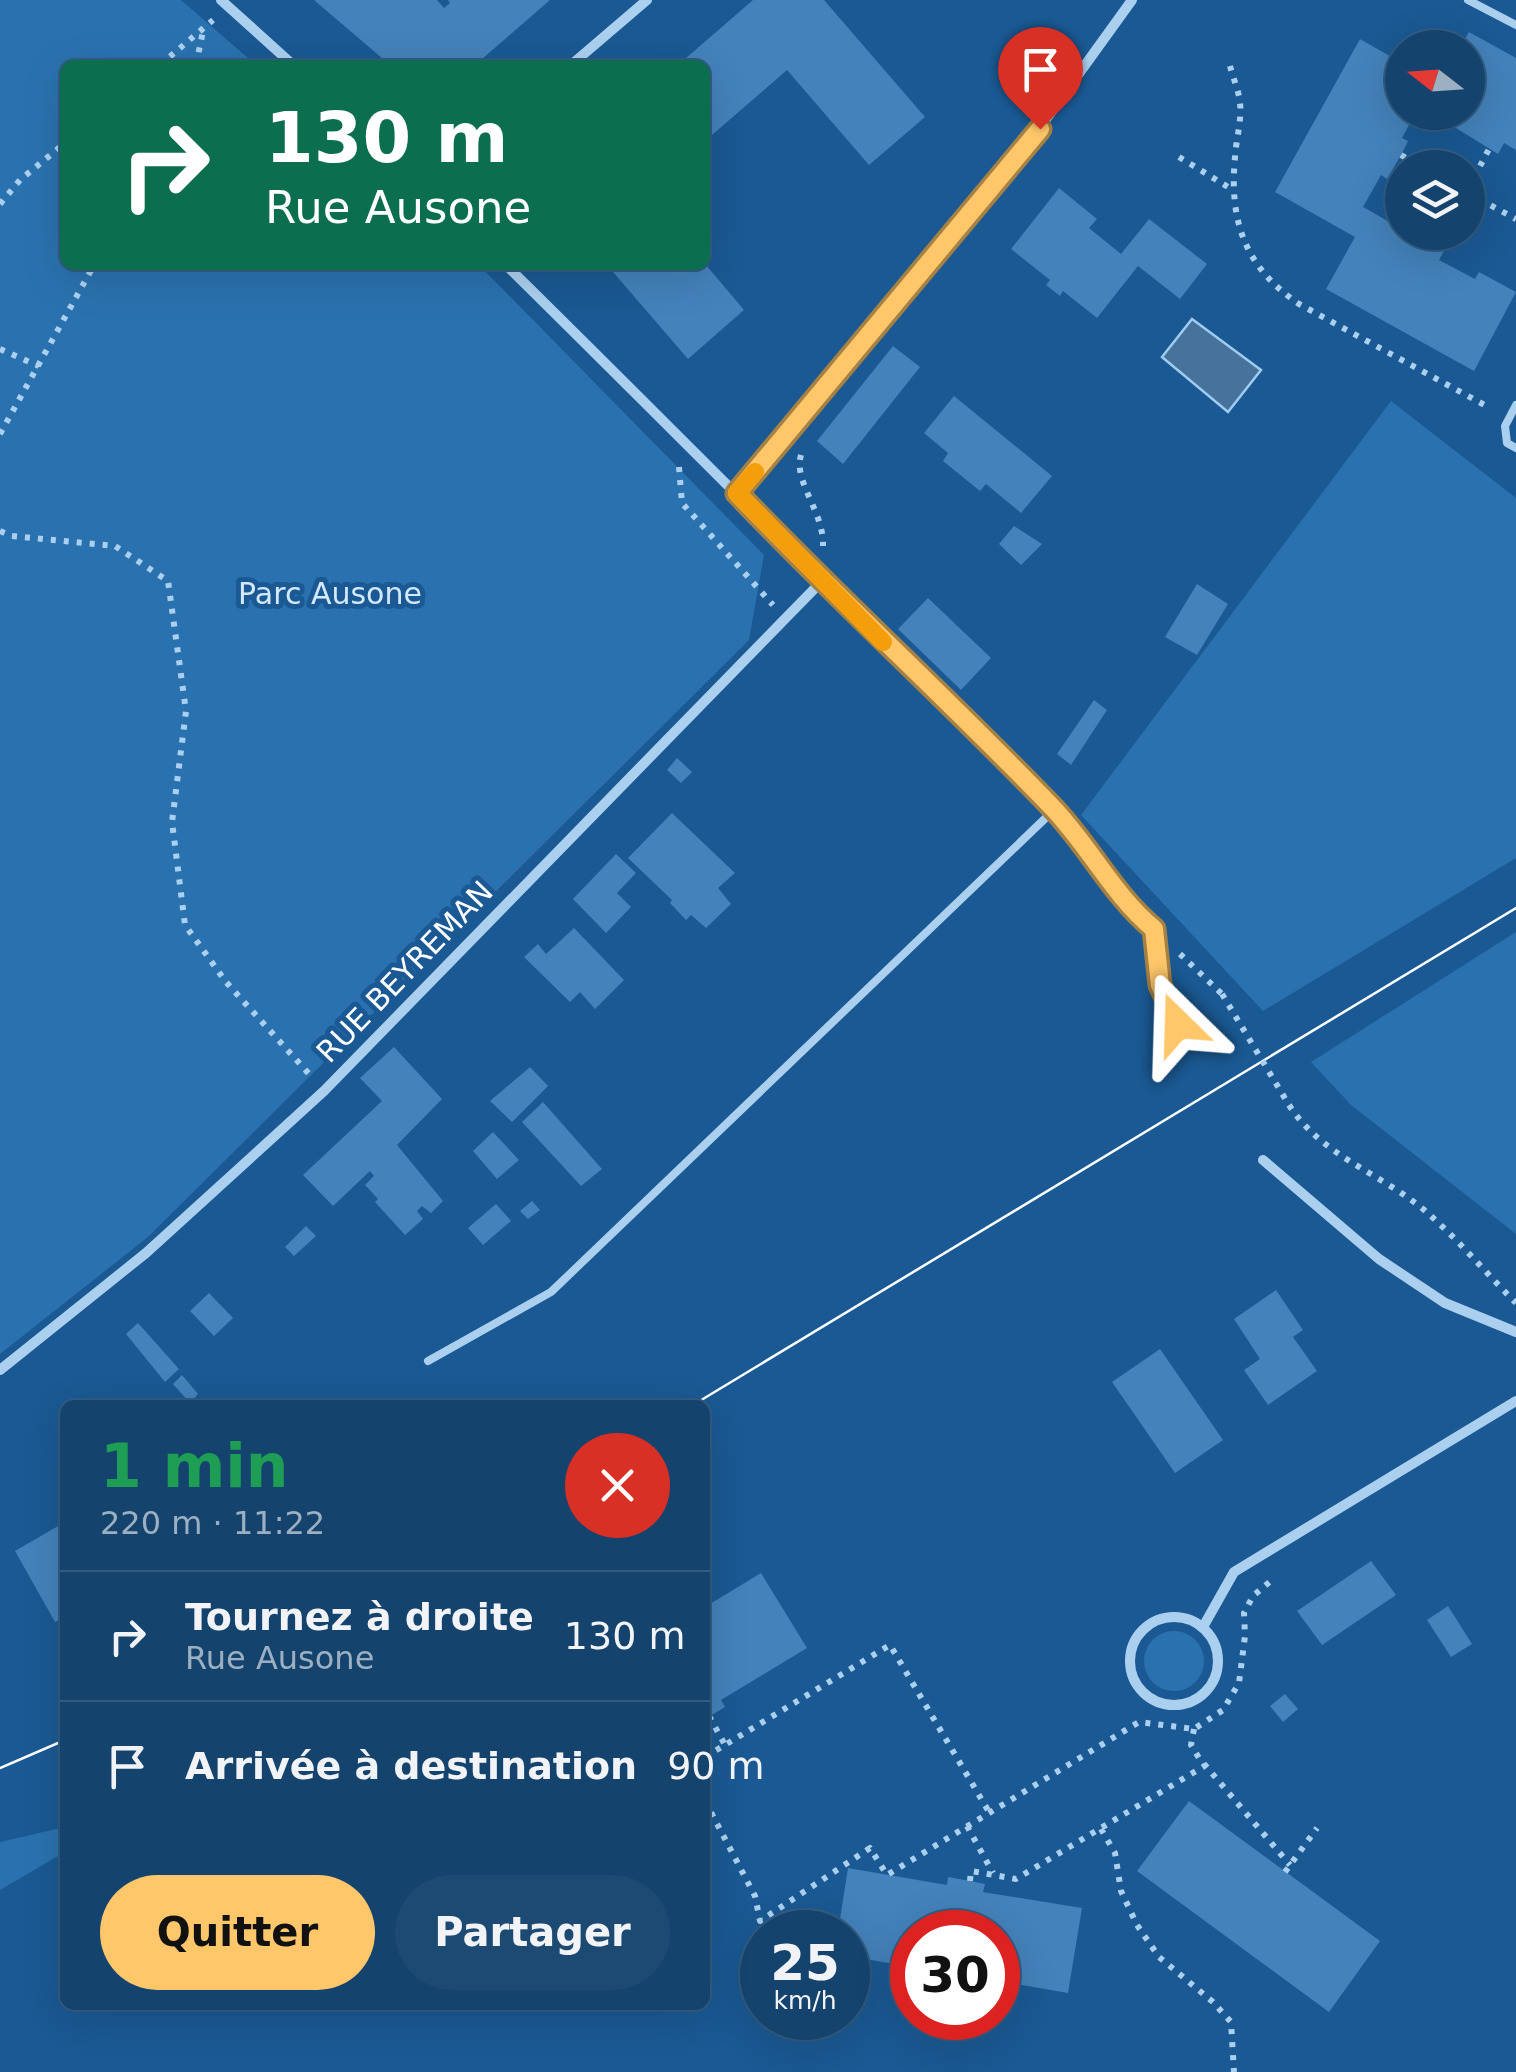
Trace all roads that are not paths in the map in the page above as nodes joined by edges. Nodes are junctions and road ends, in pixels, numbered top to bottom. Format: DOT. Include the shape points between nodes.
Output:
graph roads {
  1 [pos="646,0"];
  2 [pos="1132,0"];
  3 [pos="1468,0"];
  4 [pos="225,3"];
  5 [pos="1516,25"];
  6 [pos="288,60"];
  7 [pos="577,60"];
  8 [pos="511,270"];
  9 [pos="1516,404"];
  10 [pos="1516,448"];
  11 [pos="737,493"];
  12 [pos="821,582"];
  13 [pos="1054,809"];
  14 [pos="1178,1024"];
  15 [pos="1263,1160"];
  16 [pos="1516,1332"];
  17 [pos="428,1361"];
  18 [pos="0,1370"];
  19 [pos="1516,1401"];
  20 [pos="1203,1627"];
  1 -- 7 [label="street"];
  2 -- 11 [label="street" via="1040,129"];
  3 -- 5 [label="lane"];
  4 -- 6 [label="street"];
  8 -- 11 [label="street"];
  9 -- 10 [label="lane" via="1505,426 1507,444"];
  11 -- 12 [label="street"];
  12 -- 13 [label="street"];
  12 -- 18 [label="street, RUE BEYREMAN" via="324,1091 146,1253"];
  13 -- 14 [label="street" via="1154,929 1160,985"];
  13 -- 17 [label="lane" via="551,1292"];
  15 -- 16 [label="street" via="1379,1259 1446,1303"];
  19 -- 20 [label="street" via="1234,1572"];
  20 -- 20 [label="street" via="1190,1619 1160,1618 1136,1637 1130,1664 1150,1700 1178,1706 1213,1683 1218,1653"];
}
